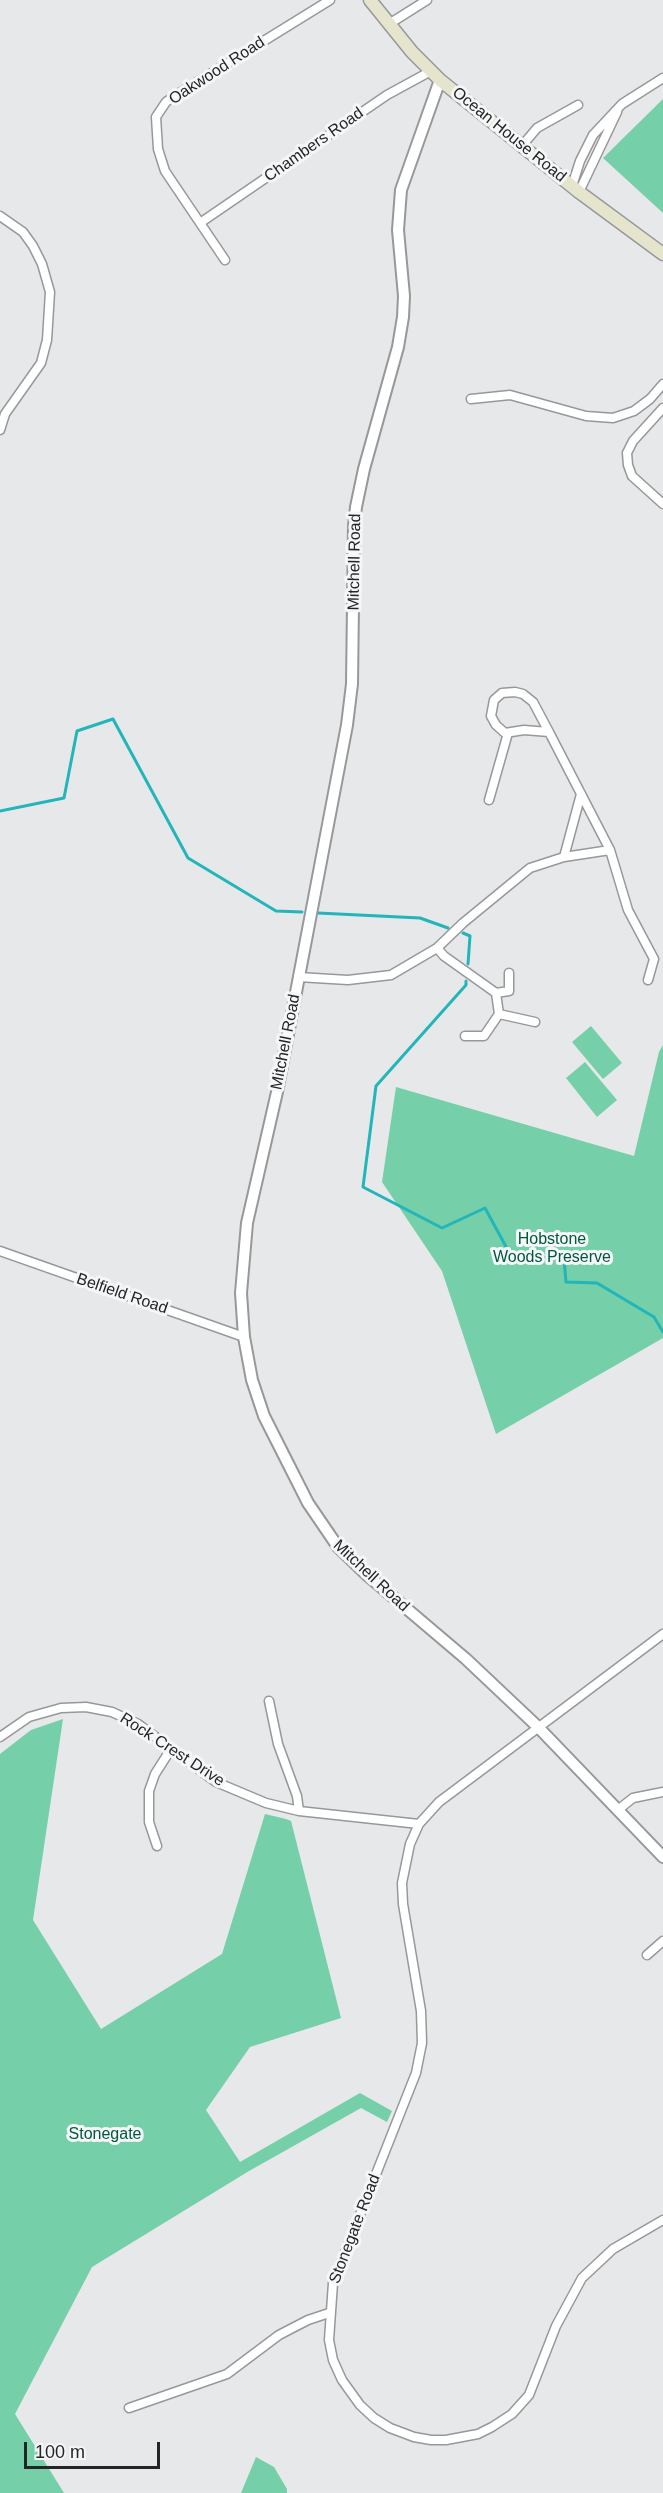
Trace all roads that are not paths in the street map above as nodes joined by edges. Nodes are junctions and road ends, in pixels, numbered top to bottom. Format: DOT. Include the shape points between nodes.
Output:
graph roads {
  1 [pos="330,0"];
  2 [pos="370,0"];
  3 [pos="427,0"];
  4 [pos="389,24"];
  5 [pos="436,75"];
  6 [pos="663,78"];
  7 [pos="578,105"];
  8 [pos="521,147"];
  9 [pos="575,189"];
  10 [pos="0,216"];
  11 [pos="200,224"];
  12 [pos="663,254"];
  13 [pos="225,260"];
  14 [pos="663,384"];
  15 [pos="471,399"];
  16 [pos="663,408"];
  17 [pos="0,430"];
  18 [pos="663,504"];
  19 [pos="549,732"];
  20 [pos="508,733"];
  21 [pos="581,794"];
  22 [pos="489,800"];
  23 [pos="610,850"];
  24 [pos="564,857"];
  25 [pos="437,948"];
  26 [pos="509,973"];
  27 [pos="298,977"];
  28 [pos="648,980"];
  29 [pos="496,993"];
  30 [pos="499,1014"];
  31 [pos="535,1022"];
  32 [pos="465,1036"];
  33 [pos="0,1251"];
  34 [pos="244,1337"];
  35 [pos="663,1634"];
  36 [pos="269,1701"];
  37 [pos="538,1727"];
  38 [pos="0,1737"];
  39 [pos="171,1749"];
  40 [pos="663,1792"];
  41 [pos="619,1809"];
  42 [pos="299,1811"];
  43 [pos="419,1824"];
  44 [pos="157,1846"];
  45 [pos="663,1857"];
  46 [pos="663,1941"];
  47 [pos="647,1955"];
  48 [pos="663,2220"];
  49 [pos="329,2313"];
  50 [pos="129,2408"];
  1 -- 11 [label="street, Oakwood Road" via="173,97 156,117 158,149 165,171"];
  2 -- 4 [label="main road, Ocean House Road"];
  3 -- 4 [label="street"];
  4 -- 5 [label="main road, Ocean House Road"];
  5 -- 8 [label="main road, Ocean House Road"];
  5 -- 11 [label="street, Chambers Road" via="387,95"];
  5 -- 27 [label="street, Mitchell Road" via="401,190 398,230 403,317 356,507 352,684"];
  6 -- 9 [label="street" via="621,104"];
  7 -- 8 [label="street" via="537,128"];
  8 -- 9 [label="main road, Ocean House Road"];
  9 -- 12 [label="main road, Ocean House Road"];
  10 -- 17 [label="street" via="23,232 33,246 50,292 41,363 5,414"];
  11 -- 13 [label="street, Oakwood Road"];
  14 -- 15 [label="street" via="634,411 613,418 586,416 510,395"];
  16 -- 18 [label="street" via="627,453 632,476"];
  19 -- 20 [label="street"];
  19 -- 20 [label="street" via="530,698 509,692 494,700 491,711 496,725"];
  19 -- 21 [label="street"];
  20 -- 22 [label="street"];
  21 -- 23 [label="street"];
  21 -- 24 [label="street"];
  23 -- 24 [label="street"];
  23 -- 28 [label="street" via="628,910 654,959"];
  24 -- 25 [label="street" via="530,868"];
  25 -- 27 [label="street" via="391,975 348,980"];
  25 -- 29 [label="street"];
  26 -- 29 [label="street" via="509,991"];
  27 -- 34 [label="street, Mitchell Road" via="247,1223 241,1293"];
  29 -- 30 [label="street"];
  30 -- 31 [label="street"];
  30 -- 32 [label="street" via="484,1036"];
  33 -- 34 [label="street, Belfield Road"];
  34 -- 37 [label="street, Mitchell Road" via="250,1373 264,1416 325,1530 367,1575"];
  35 -- 37 [label="street, Stonegate Road"];
  36 -- 42 [label="street"];
  37 -- 41 [label="street, Mitchell Road"];
  37 -- 43 [label="street, Stonegate Road" via="439,1802"];
  38 -- 39 [label="street, Rock Crest Drive" via="44,1712 86,1707 129,1719"];
  39 -- 42 [label="street, Rock Crest Drive" via="216,1782 266,1803"];
  39 -- 44 [label="street" via="149,1791 149,1821"];
  40 -- 41 [label="street" via="633,1798"];
  41 -- 45 [label="street, Mitchell Road"];
  42 -- 43 [label="street, Rock Crest Drive"];
  43 -- 49 [label="street, Stonegate Road" via="407,1854 402,1883 422,2043 416,2073 333,2283"];
  46 -- 47 [label="street"];
  48 -- 49 [label="street, Stonegate Road" via="613,2249 582,2278 556,2326 528,2395 506,2419 478,2434 430,2440 406,2434 374,2418 342,2380 333,2361 328,2340"];
  49 -- 50 [label="street" via="279,2335 227,2374"];
}
